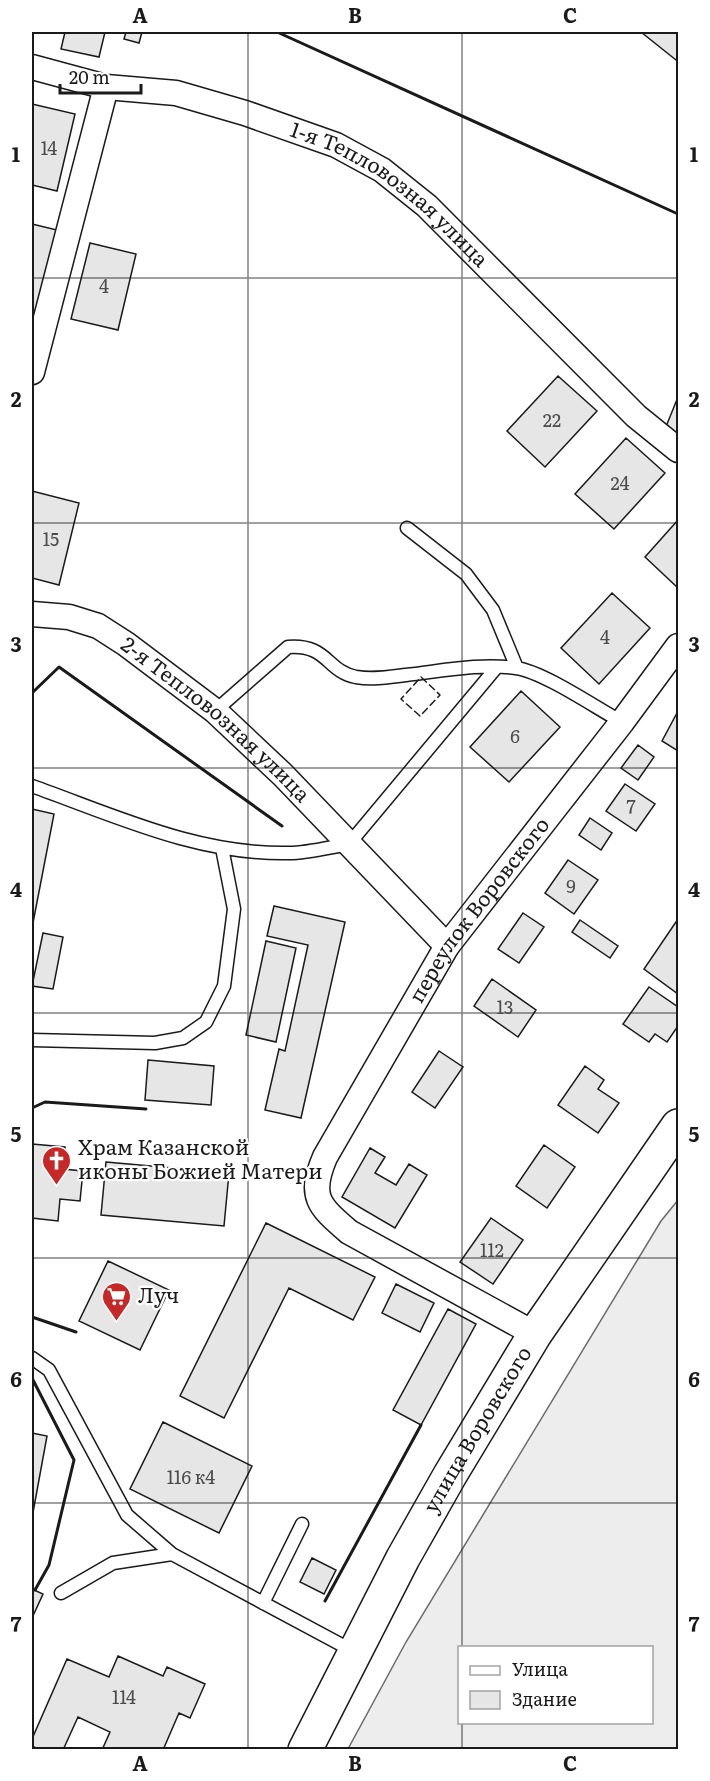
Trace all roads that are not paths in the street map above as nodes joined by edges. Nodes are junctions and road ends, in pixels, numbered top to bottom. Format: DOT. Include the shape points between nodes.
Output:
graph roads {
  1 [pos="32,67"];
  2 [pos="106,87"];
  3 [pos="32,372"];
  4 [pos="678,450"];
  5 [pos="407,528"];
  6 [pos="32,614"];
  7 [pos="678,646"];
  8 [pos="496,668"];
  9 [pos="518,668"];
  10 [pos="215,711"];
  11 [pos="622,722"];
  12 [pos="32,786"];
  13 [pos="349,844"];
  14 [pos="222,848"];
  15 [pos="447,946"];
  16 [pos="32,1040"];
  17 [pos="678,1126"];
  18 [pos="535,1334"];
  19 [pos="32,1358"];
  20 [pos="302,1524"];
  21 [pos="172,1554"];
  22 [pos="61,1593"];
  23 [pos="262,1603"];
  24 [pos="355,1652"];
  25 [pos="305,1749"];
  1 -- 2 [label="street, 1-я Тепловозная улица"];
  2 -- 3 [label="street"];
  2 -- 4 [label="street, 1-я Тепловозная улица" via="176,93 245,113 336,145 382,170 427,206 636,416"];
  5 -- 9 [label="lane" via="466,574 493,610"];
  6 -- 10 [label="street, 2-я Тепловозная улица" via="69,617 98,626"];
  7 -- 11 [label="street, переулок Воровского"];
  8 -- 9 [label="lane"];
  8 -- 10 [label="lane" via="378,679 340,670 320,652 303,646 288,647"];
  8 -- 13 [label="lane"];
  9 -- 11 [label="lane" via="542,677"];
  10 -- 13 [label="street, 2-я Тепловозная улица"];
  11 -- 15 [label="street, переулок Воровского"];
  12 -- 14 [label="lane" via="165,835"];
  13 -- 14 [label="lane" via="290,853"];
  13 -- 15 [label="street, 2-я Тепловозная улица"];
  14 -- 16 [label="lane" via="234,909 231,946 224,986 206,1022 183,1038 155,1043"];
  15 -- 18 [label="street, переулок Воровского" via="325,1157 316,1178 317,1195 326,1212 350,1232"];
  17 -- 18 [label="main road, улица Воровского"];
  18 -- 24 [label="main road, улица Воровского" via="450,1475"];
  19 -- 21 [label="lane" via="49,1370 127,1515"];
  20 -- 23 [label="lane"];
  21 -- 22 [label="lane" via="113,1563"];
  21 -- 23 [label="lane"];
  23 -- 24 [label="lane"];
  24 -- 25 [label="main road, улица Воровского"];
}
